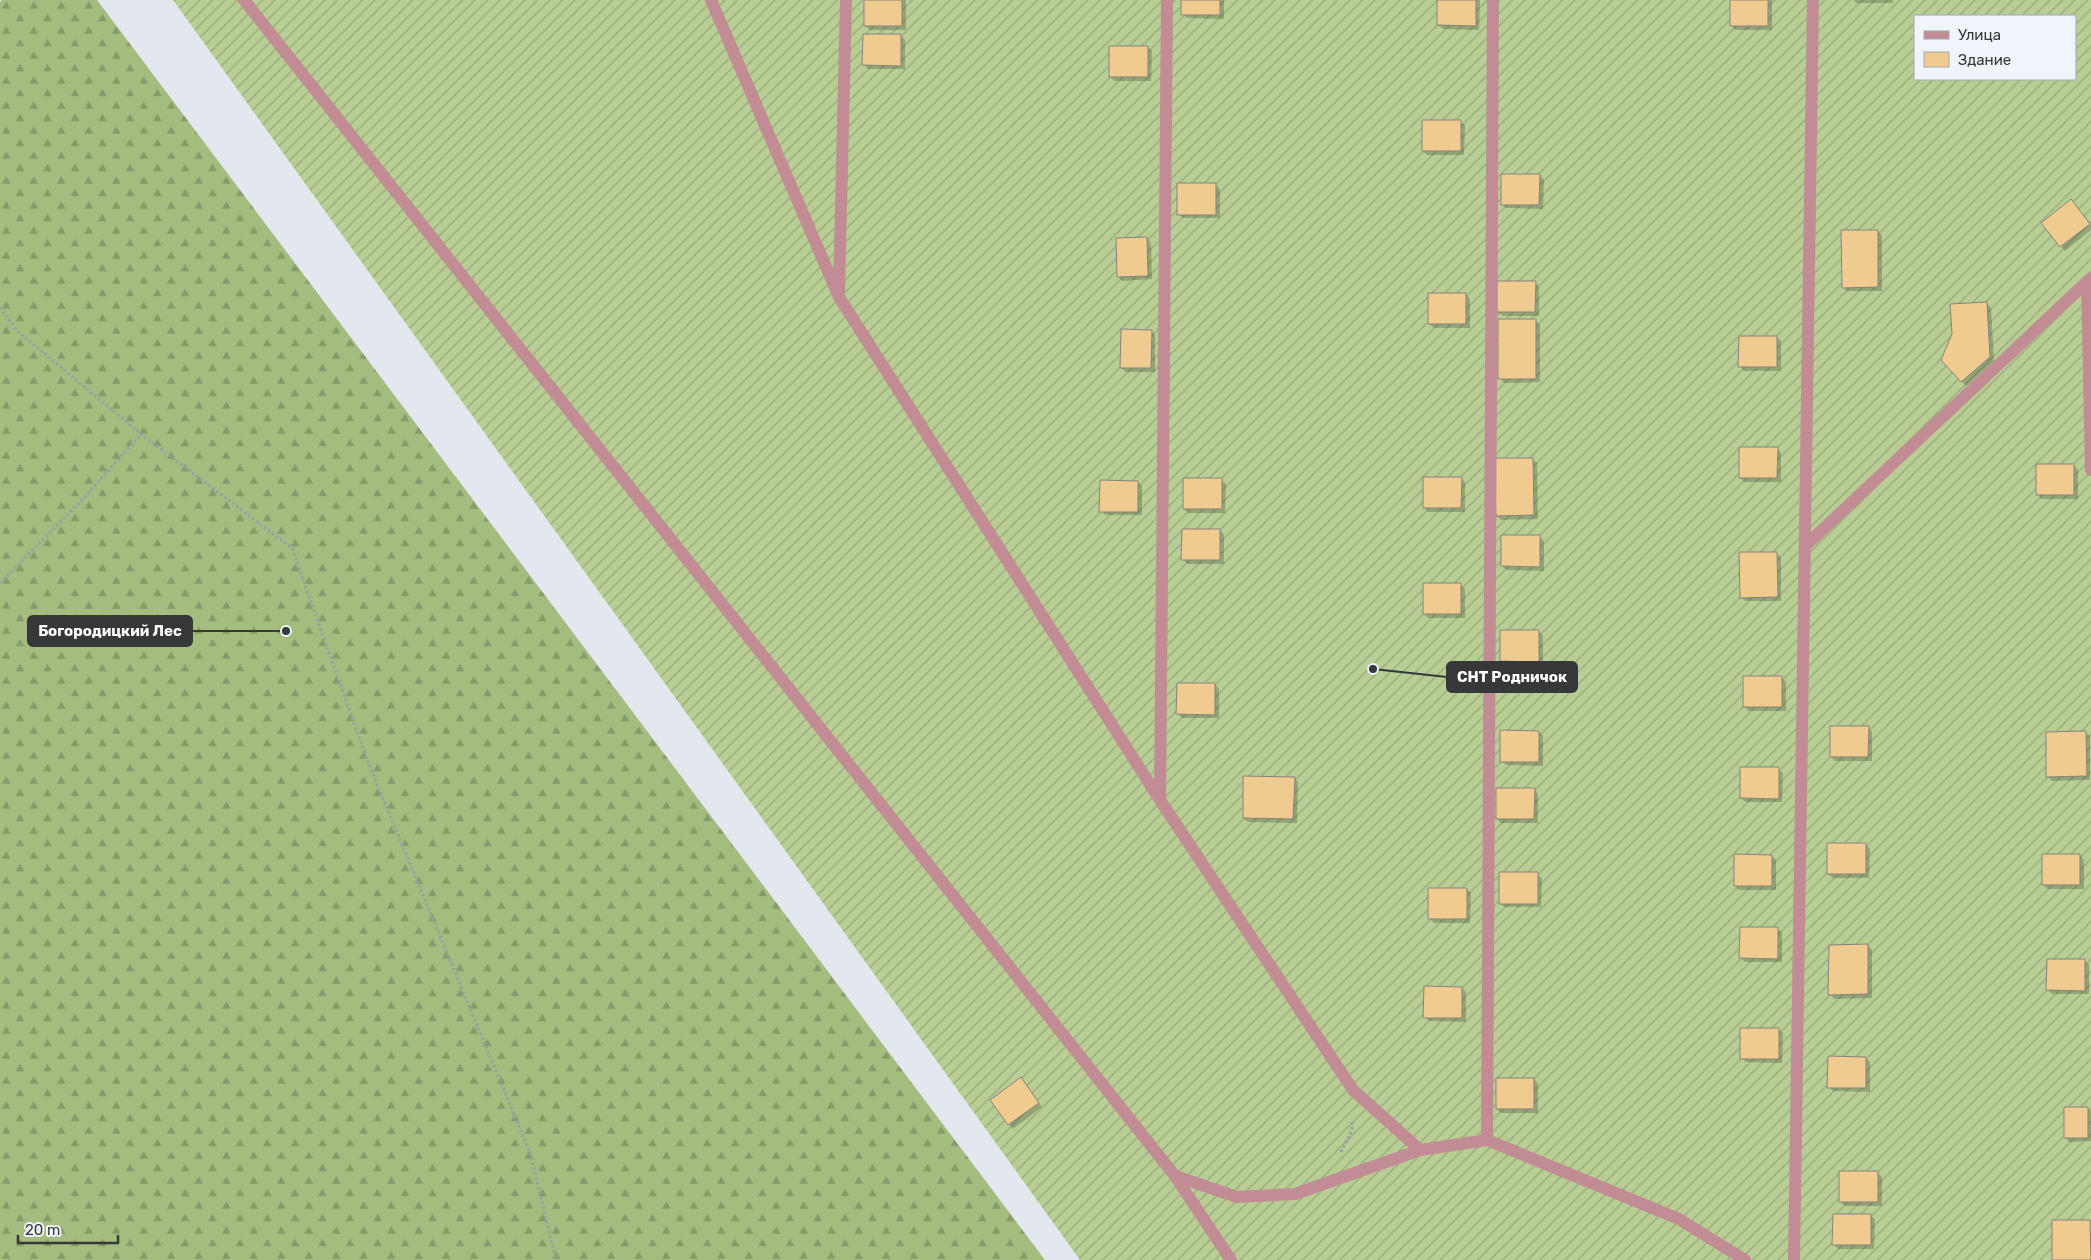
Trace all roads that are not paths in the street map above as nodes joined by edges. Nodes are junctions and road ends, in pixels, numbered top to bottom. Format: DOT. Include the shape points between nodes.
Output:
graph roads {
  1 [pos="244,0"];
  2 [pos="711,0"];
  3 [pos="846,0"];
  4 [pos="1167,0"];
  5 [pos="1493,0"];
  6 [pos="1813,0"];
  7 [pos="2089,280"];
  8 [pos="839,297"];
  9 [pos="2091,470"];
  10 [pos="1806,545"];
  11 [pos="1160,800"];
  12 [pos="1487,1140"];
  13 [pos="1420,1150"];
  14 [pos="1175,1176"];
  15 [pos="1231,1260"];
  16 [pos="1745,1260"];
  17 [pos="1794,1260"];
  1 -- 14 [label="street"];
  2 -- 8 [label="street"];
  3 -- 8 [label="street"];
  4 -- 11 [label="street"];
  5 -- 12 [label="street"];
  6 -- 10 [label="street"];
  7 -- 9 [label="street"];
  7 -- 10 [label="street"];
  8 -- 11 [label="street"];
  10 -- 17 [label="street"];
  11 -- 13 [label="street" via="1352,1090"];
  12 -- 13 [label="street"];
  12 -- 16 [label="street" via="1679,1219"];
  13 -- 14 [label="street" via="1295,1194 1237,1197"];
  14 -- 15 [label="street"];
}
